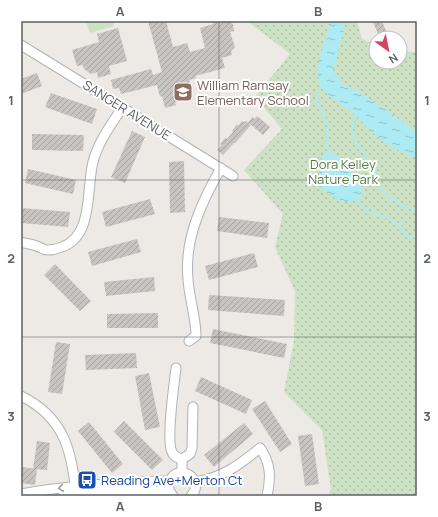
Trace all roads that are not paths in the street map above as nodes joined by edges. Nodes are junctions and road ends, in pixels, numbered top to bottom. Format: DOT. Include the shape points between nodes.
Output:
graph roads {
  1 [pos="21,45"];
  2 [pos="122,108"];
  3 [pos="221,168"];
  4 [pos="233,176"];
  5 [pos="21,242"];
  6 [pos="188,341"];
  7 [pos="176,368"];
  8 [pos="21,396"];
  9 [pos="193,407"];
  10 [pos="182,459"];
  11 [pos="182,473"];
  12 [pos="195,482"];
  13 [pos="170,489"];
  14 [pos="76,490"];
  15 [pos="101,490"];
  16 [pos="21,494"];
  17 [pos="63,496"];
  18 [pos="191,496"];
  19 [pos="267,496"];
  1 -- 2 [label="street, SANGER AVENUE"];
  2 -- 3 [label="street, SANGER AVENUE"];
  2 -- 5 [label="street" via="98,146 93,162 85,218 76,238 66,246 54,250"];
  3 -- 4 [label="street, SANGER AVENUE"];
  3 -- 6 [label="street" via="198,212 191,239 188,278 196,336"];
  7 -- 10 [label="street" via="170,429 171,449 173,454"];
  8 -- 14 [label="street" via="45,412 62,435 69,450"];
  9 -- 10 [label="street" via="192,448 190,454"];
  10 -- 11 [label="street"];
  11 -- 12 [label="street" via="190,475"];
  11 -- 13 [label="street" via="174,475"];
  12 -- 18 [label="street" via="195,490"];
  12 -- 19 [label="street" via="236,468 260,448 270,470"];
  13 -- 15 [label="street" via="131,482"];
  14 -- 15 [label="street"];
  14 -- 16 [label="street, one-way"];
  14 -- 17 [label="street"];
}
